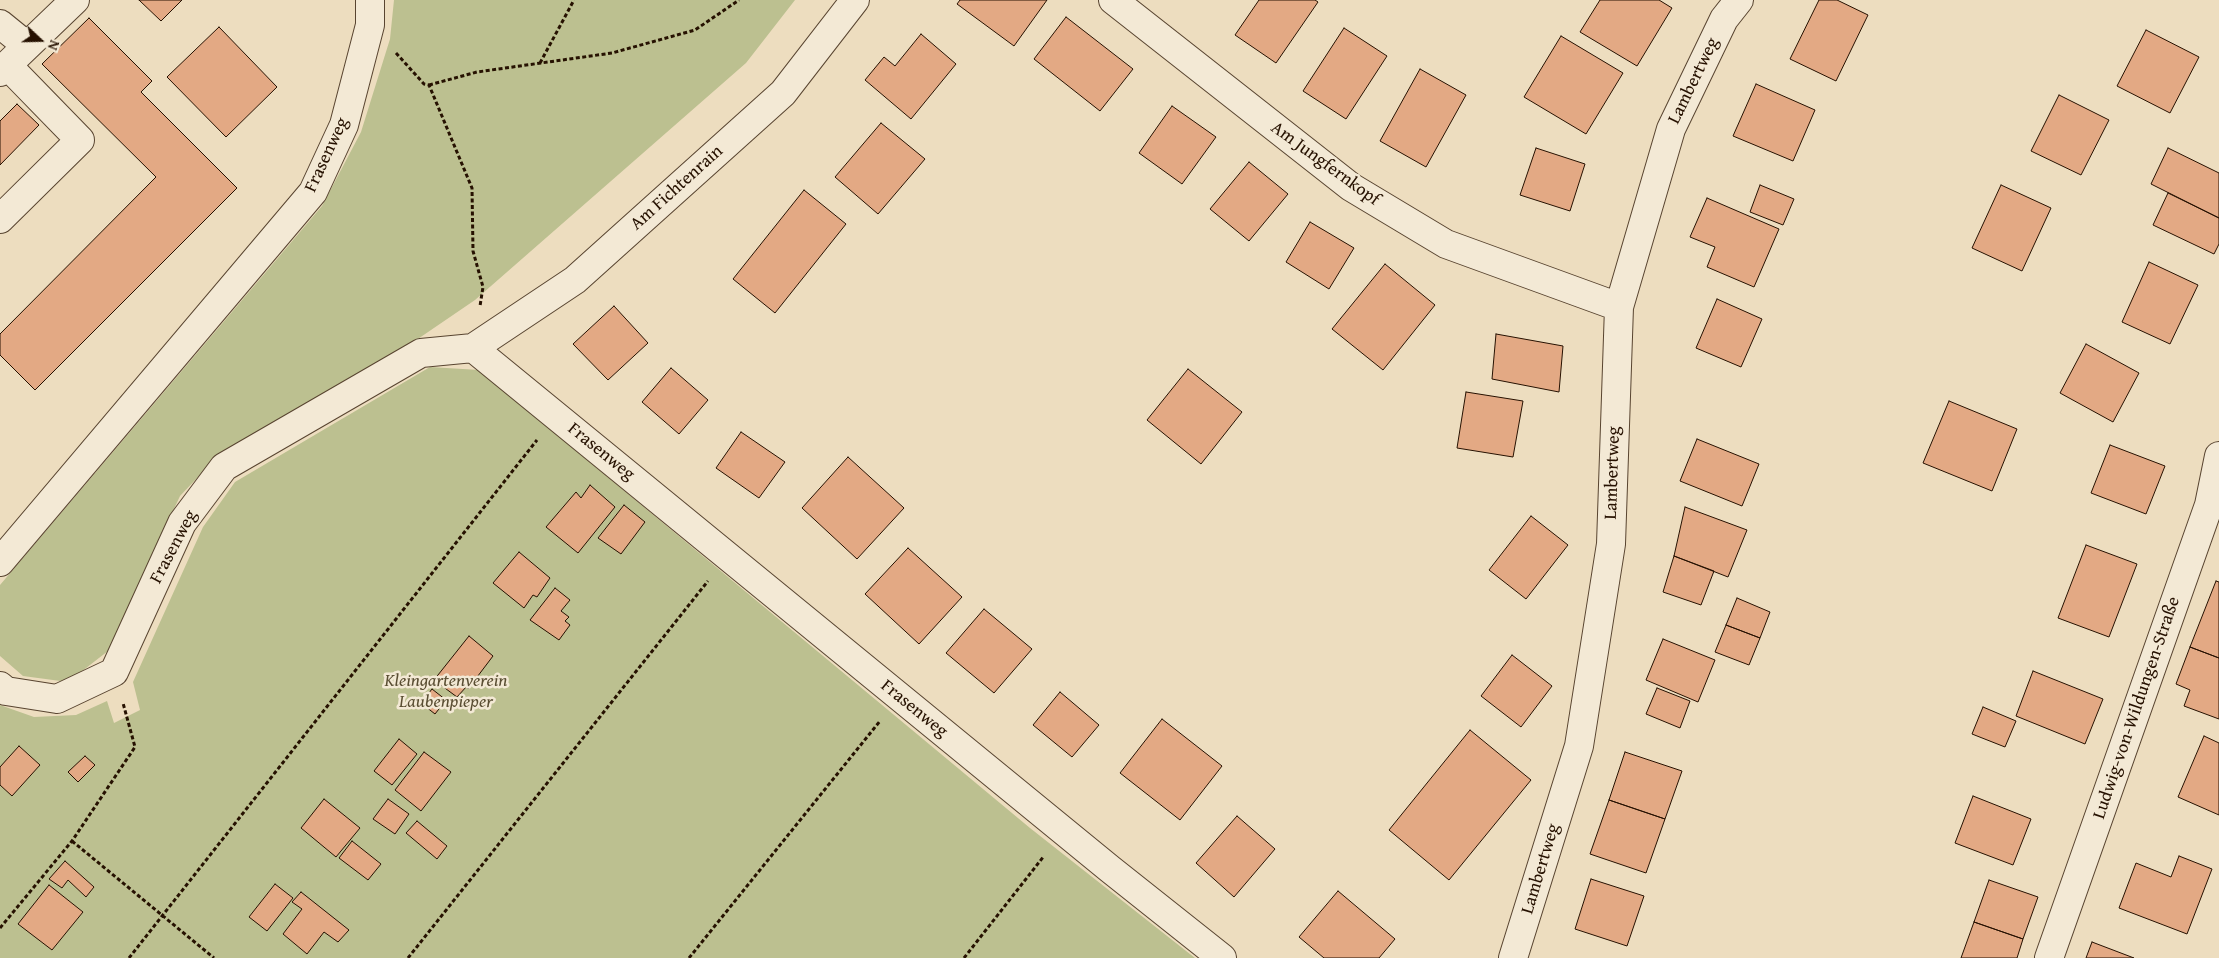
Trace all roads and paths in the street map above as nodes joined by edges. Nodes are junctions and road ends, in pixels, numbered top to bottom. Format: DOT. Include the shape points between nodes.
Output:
graph roads {
  1 [pos="74,0"];
  2 [pos="574,0"];
  3 [pos="738,0"];
  4 [pos="855,0"];
  5 [pos="1113,0"];
  6 [pos="1739,0"];
  7 [pos="370,13"];
  8 [pos="0,24"];
  9 [pos="26,46"];
  10 [pos="540,63"];
  11 [pos="4,68"];
  12 [pos="429,85"];
  13 [pos="0,219"];
  14 [pos="1619,307"];
  15 [pos="473,348"];
  16 [pos="558,418"];
  17 [pos="2219,456"];
  18 [pos="727,556"];
  19 [pos="0,562"];
  20 [pos="114,672"];
  21 [pos="0,686"];
  22 [pos="899,697"];
  23 [pos="1063,831"];
  24 [pos="72,841"];
  25 [pos="163,916"];
  26 [pos="0,928"];
  27 [pos="129,958"];
  28 [pos="214,958"];
  29 [pos="408,958"];
  30 [pos="689,958"];
  31 [pos="964,958"];
  32 [pos="1222,958"];
  33 [pos="1512,958"];
  34 [pos="2049,958"];
  1 -- 9 [label="street"];
  2 -- 10 [label="path"];
  3 -- 10 [label="path" via="695,30 612,52"];
  4 -- 15 [label="street, Am Fichtenrain" via="783,93 575,280"];
  5 -- 14 [label="street, Am Jungfernkopf" via="1351,187 1446,244"];
  6 -- 14 [label="street, Lambertweg" via="1724,19 1670,129"];
  7 -- 12 [label="path" via="424,84"];
  7 -- 19 [label="street, Frasenweg" via="344,125 313,192"];
  8 -- 9 [label="street"];
  9 -- 11 [label="street"];
  10 -- 12 [label="path" via="477,72"];
  11 -- 13 [label="street" via="80,140"];
  12 -- 15 [label="path" via="472,188 473,251 483,287"];
  14 -- 33 [label="street, Lambertweg" via="1611,544 1580,746"];
  15 -- 16 [label="street, Frasenweg"];
  15 -- 20 [label="street, Frasenweg" via="421,353 224,467 182,523"];
  16 -- 18 [label="street, Frasenweg"];
  16 -- 25 [label="path" via="542,434"];
  17 -- 34 [label="street, Ludwig-von-Wildungen-Straße" via="2209,505"];
  18 -- 22 [label="street, Frasenweg"];
  18 -- 29 [label="path"];
  20 -- 21 [label="street" via="57,699 6,691"];
  20 -- 24 [label="path" via="135,747"];
  22 -- 23 [label="street, Frasenweg"];
  22 -- 30 [label="path"];
  23 -- 31 [label="path"];
  23 -- 32 [label="street, Frasenweg"];
  24 -- 25 [label="path"];
  24 -- 26 [label="path"];
  25 -- 27 [label="path"];
  25 -- 28 [label="path"];
}
